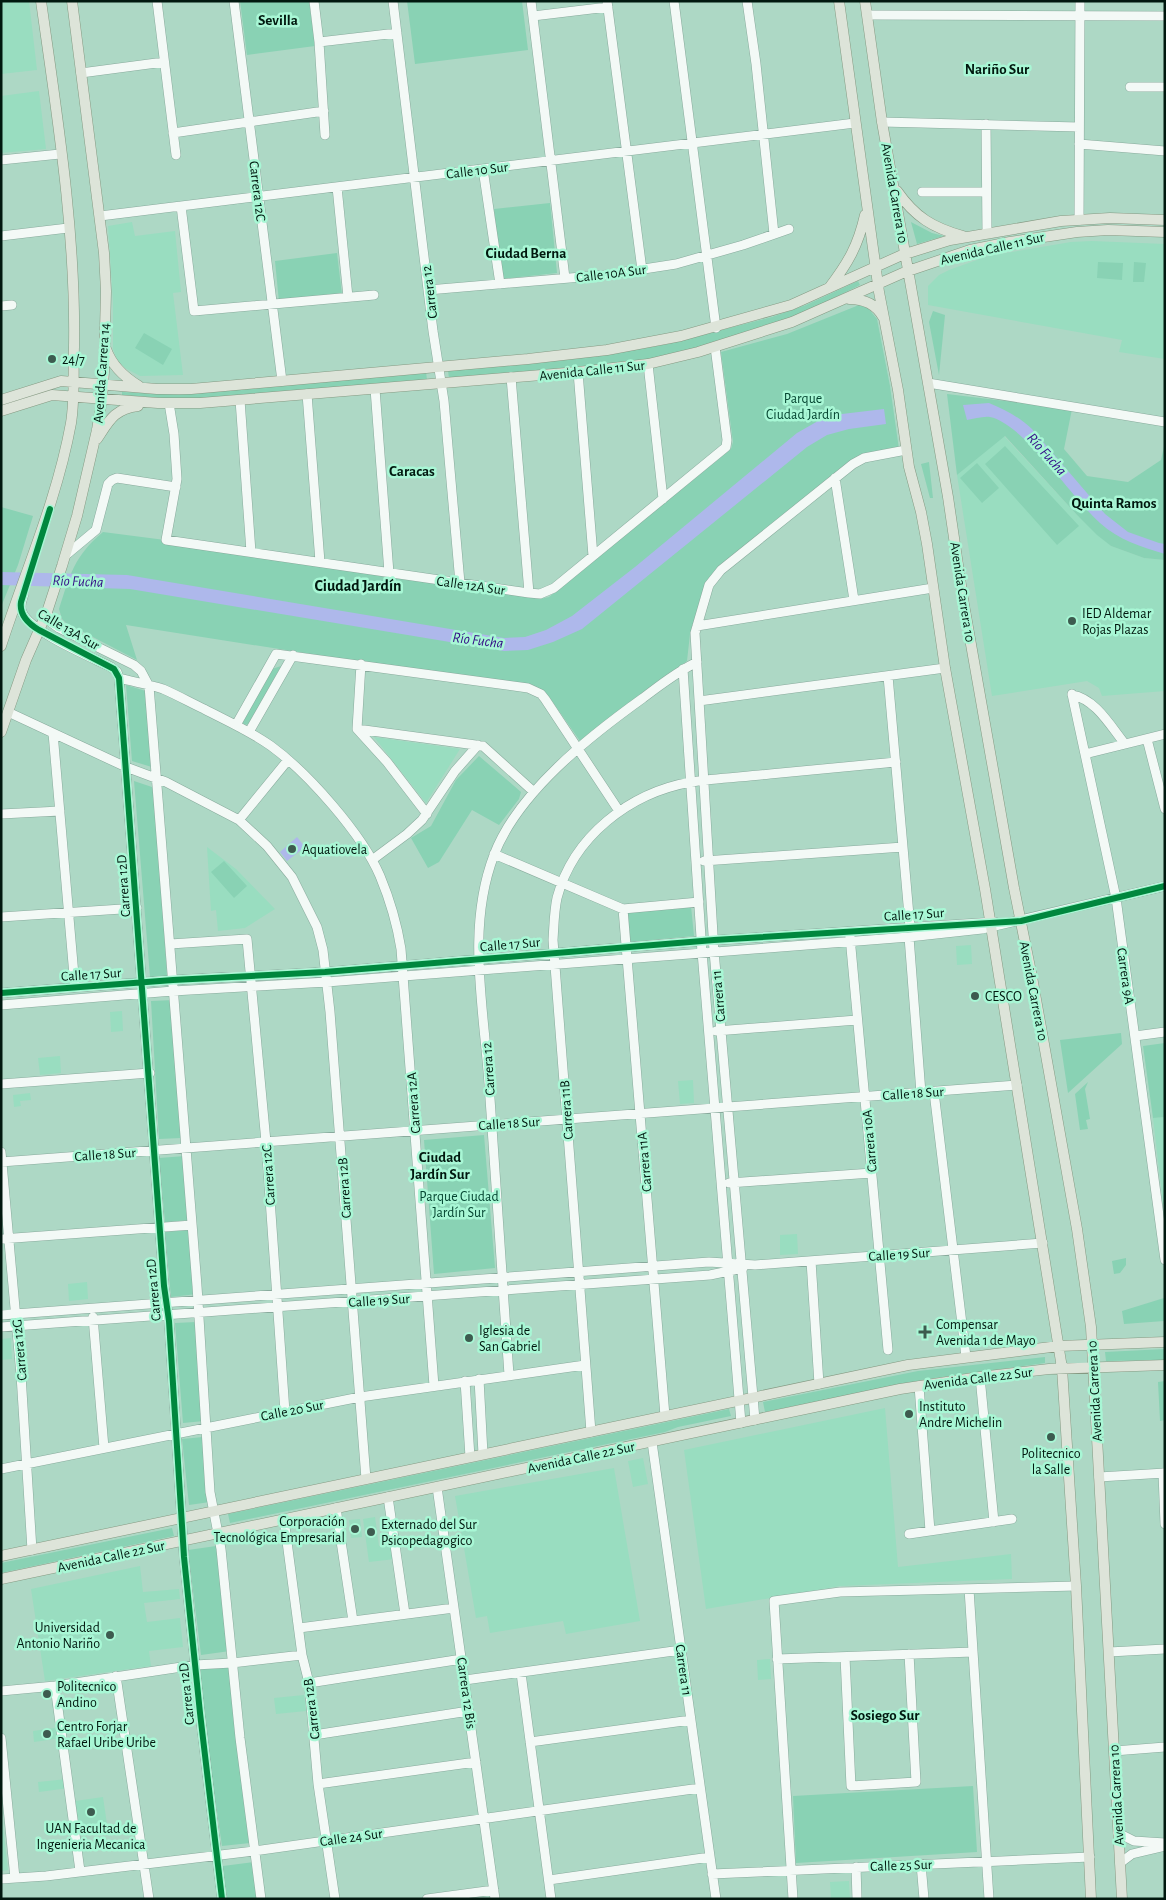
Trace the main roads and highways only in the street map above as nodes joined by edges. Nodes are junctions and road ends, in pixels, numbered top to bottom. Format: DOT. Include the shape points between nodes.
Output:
graph roads {
  1 [pos="41,1"];
  2 [pos="72,1"];
  3 [pos="839,1"];
  4 [pos="865,1"];
  5 [pos="894,188"];
  6 [pos="867,206"];
  7 [pos="1165,220"];
  8 [pos="1165,232"];
  9 [pos="967,236"];
  10 [pos="906,254"];
  11 [pos="875,267"];
  12 [pos="909,271"];
  13 [pos="878,284"];
  14 [pos="828,289"];
  15 [pos="846,299"];
  16 [pos="884,319"];
  17 [pos="105,347"];
  18 [pos="73,381"];
  19 [pos="103,384"];
  20 [pos="142,388"];
  21 [pos="72,397"];
  22 [pos="1,400"];
  23 [pos="102,400"];
  24 [pos="158,403"];
  25 [pos="1,411"];
  26 [pos="94,444"];
  27 [pos="1,646"];
  28 [pos="1,732"];
  29 [pos="1165,1342"];
  30 [pos="1092,1345"];
  31 [pos="1059,1346"];
  32 [pos="1165,1365"];
  33 [pos="1062,1368"];
  34 [pos="1093,1368"];
  35 [pos="1,1556"];
  36 [pos="1,1579"];
  37 [pos="1091,1899"];
  38 [pos="1122,1899"];
  1 -- 18 [label="main road, Avenida Carrera 14" via="68,228 74,311"];
  2 -- 17 [label="main road, Avenida Carrera 14" via="106,271"];
  3 -- 6 [label="main road, Avenida Carrera 10"];
  4 -- 5 [label="main road, Avenida Carrera 10"];
  5 -- 9 [label="main road" via="918,217"];
  5 -- 10 [label="main road, Avenida Carrera 10"];
  6 -- 11 [label="main road, Avenida Carrera 10"];
  6 -- 14 [label="main road" via="852,256"];
  7 -- 9 [label="main road, Avenida Calle 11 Sur" via="1079,220"];
  8 -- 12 [label="main road, Avenida Calle 11 Sur" via="1108,230 1047,235 970,250"];
  9 -- 10 [label="main road, Avenida Calle 11 Sur"];
  10 -- 11 [label="main road, Avenida Calle 11 Sur"];
  10 -- 12 [label="main road, Avenida Carrera 10"];
  11 -- 13 [label="main road, Avenida Carrera 10"];
  11 -- 14 [label="main road, Avenida Calle 11 Sur"];
  12 -- 13 [label="main road, Avenida Calle 11 Sur"];
  12 -- 30 [label="main road, Avenida Carrera 10" via="976,672 1077,1229"];
  13 -- 15 [label="main road, Avenida Calle 11 Sur"];
  13 -- 16 [label="main road, Avenida Carrera 10"];
  14 -- 20 [label="main road, Avenida Calle 11 Sur" via="791,305 716,328 607,350 191,389"];
  15 -- 16 [label="main road" via="870,303"];
  15 -- 24 [label="main road, Avenida Calle 11 Sur" via="792,322 648,364 240,400"];
  16 -- 31 [label="main road, Avenida Carrera 10" via="906,450 921,512"];
  17 -- 19 [label="main road, Avenida Carrera 14"];
  17 -- 20 [label="main road" via="120,372"];
  18 -- 19 [label="main road, Avenida Calle 11 Sur"];
  18 -- 21 [label="main road, Avenida Carrera 14"];
  18 -- 22 [label="main road, Avenida Calle 11 Sur" via="47,384"];
  19 -- 20 [label="main road, Avenida Calle 11 Sur"];
  19 -- 23 [label="main road, Avenida Carrera 14"];
  21 -- 23 [label="main road, Avenida Calle 11 Sur"];
  21 -- 25 [label="main road, Avenida Calle 11 Sur" via="47,396"];
  21 -- 27 [label="main road, Avenida Carrera 14" via="71,422 50,509"];
  23 -- 24 [label="main road, Avenida Calle 11 Sur"];
  23 -- 26 [label="main road, Avenida Carrera 14"];
  24 -- 26 [label="main road" via="122,410 109,421"];
  26 -- 28 [label="main road, Avenida Carrera 14" via="66,555"];
  29 -- 30 [label="main road, Avenida Calle 22 Sur"];
  30 -- 31 [label="main road, Avenida Calle 22 Sur"];
  30 -- 34 [label="main road, Avenida Carrera 10"];
  31 -- 33 [label="main road, Avenida Carrera 10"];
  31 -- 35 [label="main road, Avenida Calle 22 Sur" via="908,1365"];
  32 -- 34 [label="main road, Avenida Calle 22 Sur"];
  33 -- 34 [label="main road, Avenida Calle 22 Sur"];
  33 -- 36 [label="main road, Avenida Calle 22 Sur" via="919,1386"];
  33 -- 37 [label="main road, Avenida Carrera 10"];
  34 -- 38 [label="main road, Avenida Carrera 10"];
}
